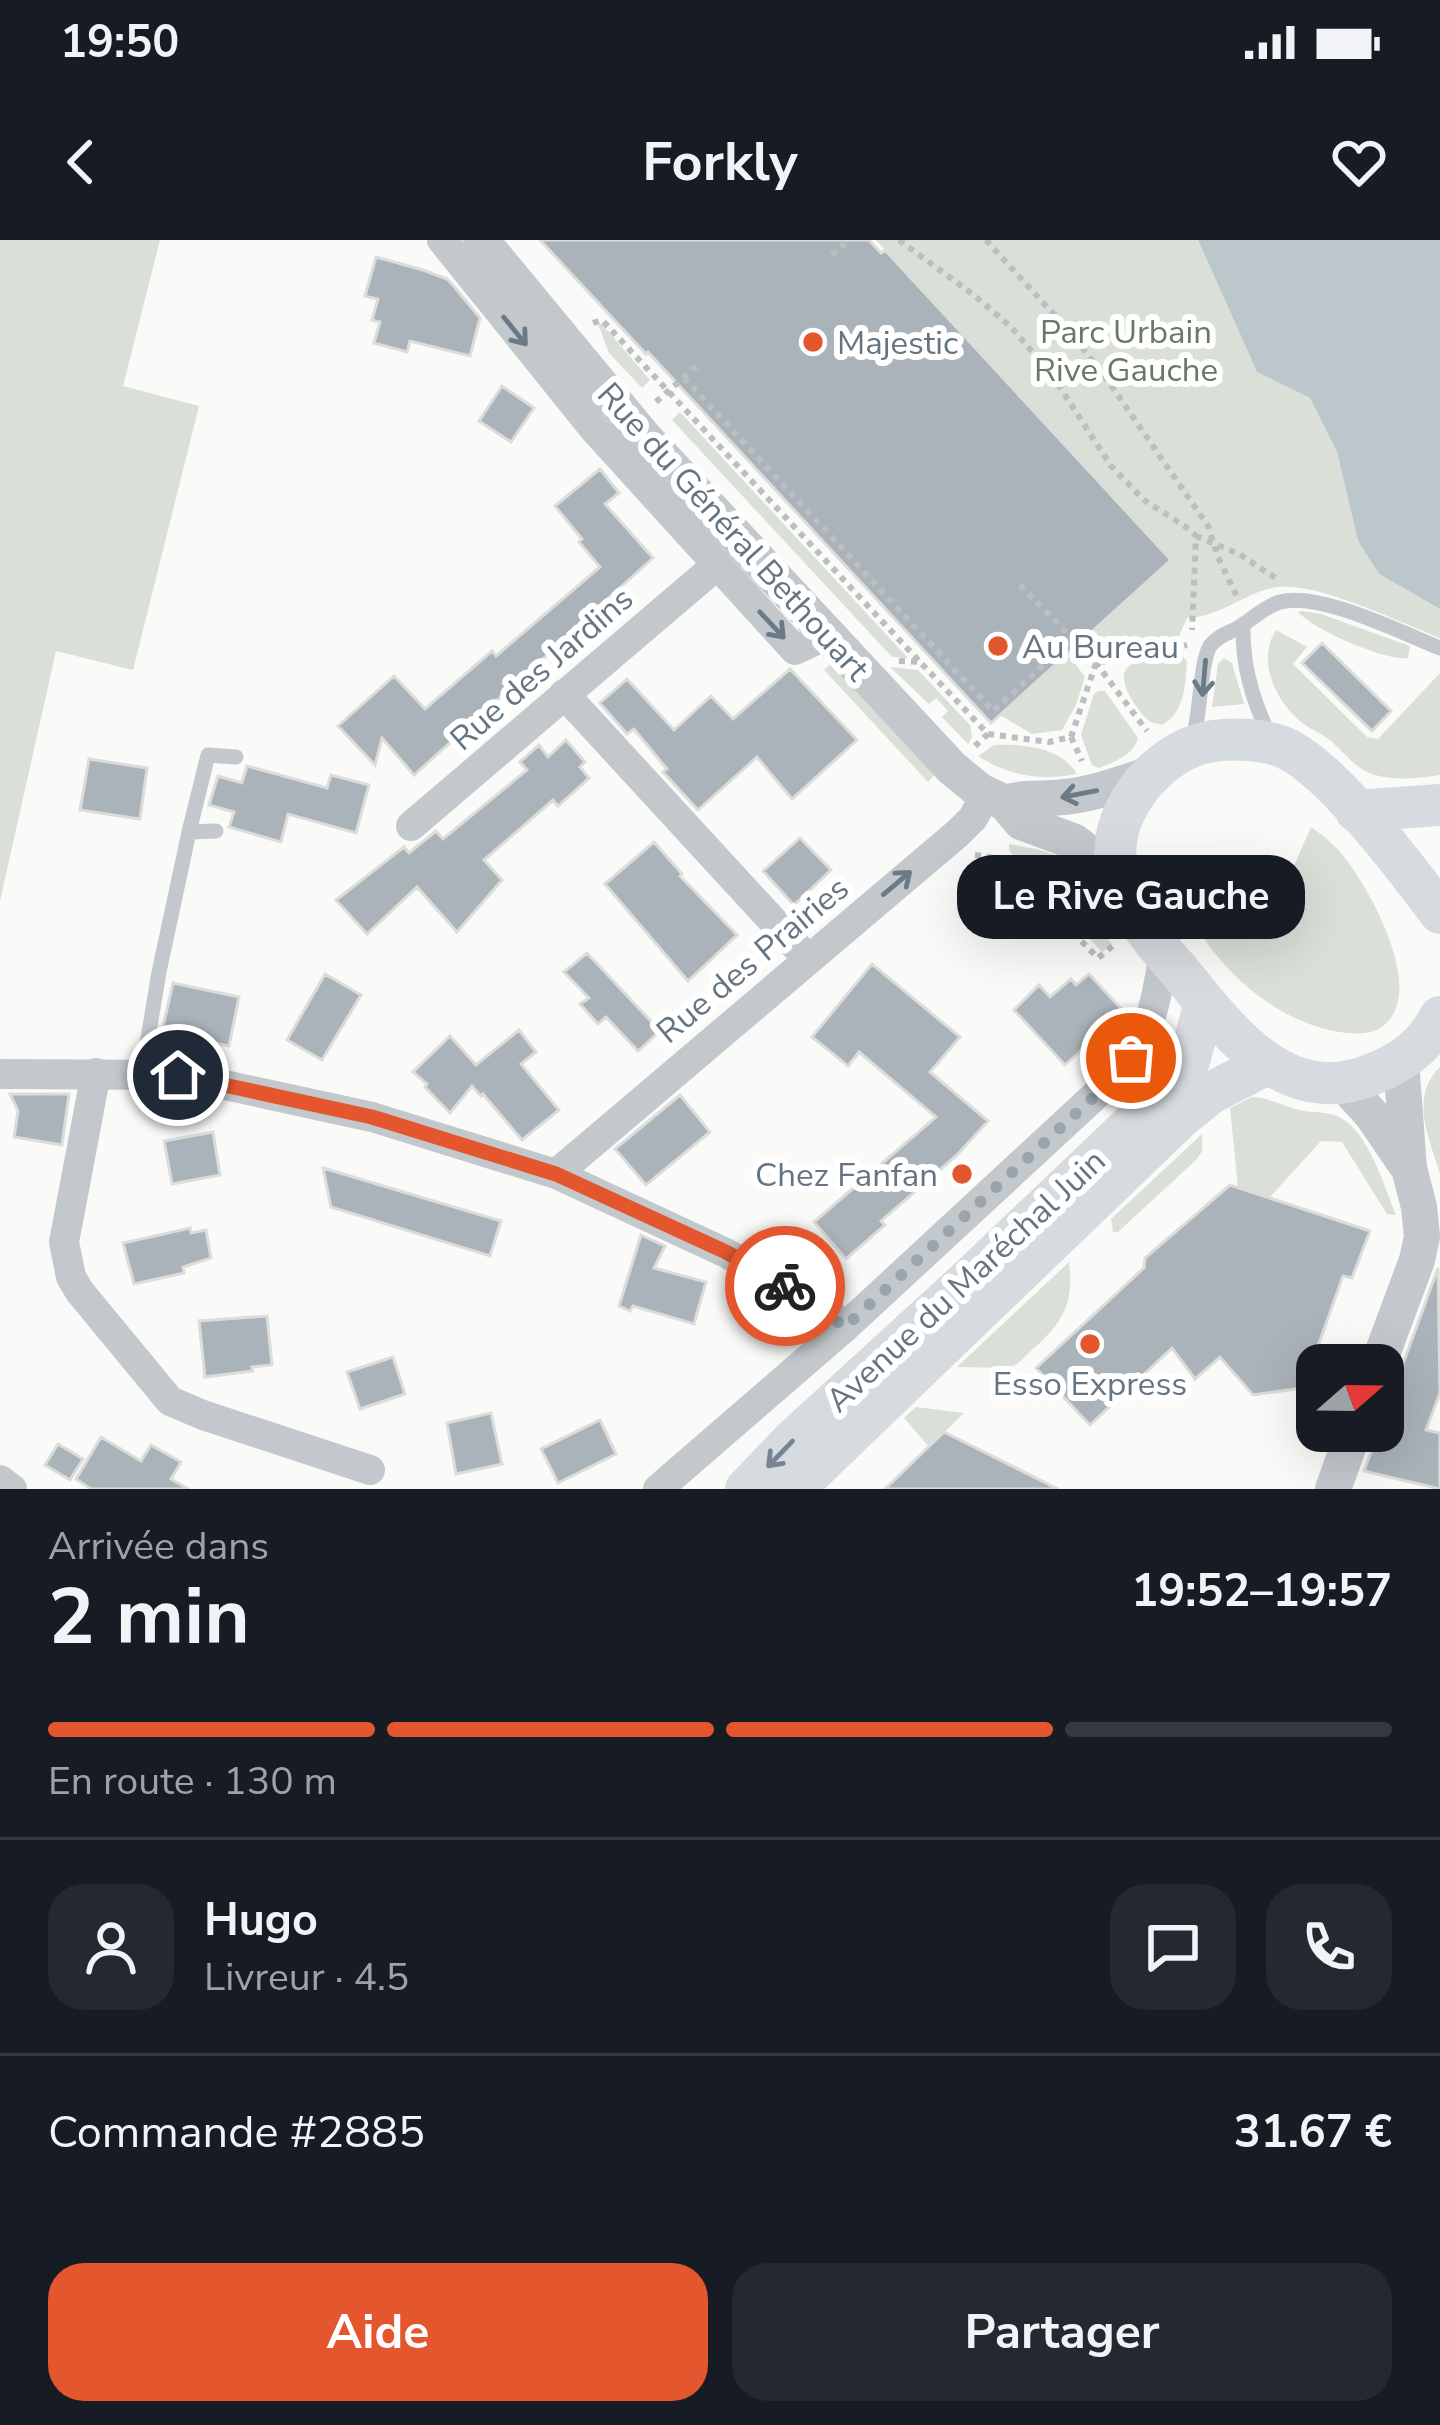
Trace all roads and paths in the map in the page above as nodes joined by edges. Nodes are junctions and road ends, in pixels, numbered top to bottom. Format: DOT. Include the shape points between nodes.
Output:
graph roads {
  1 [pos="442,240"];
  2 [pos="481,240"];
  3 [pos="848,240"];
  4 [pos="899,240"];
  5 [pos="986,240"];
  6 [pos="832,255"];
  7 [pos="593,323"];
  8 [pos="700,363"];
  9 [pos="684,378"];
  10 [pos="668,392"];
  11 [pos="649,409"];
  12 [pos="1196,536"];
  13 [pos="1215,543"];
  14 [pos="717,565"];
  15 [pos="1021,585"];
  16 [pos="1238,599"];
  17 [pos="1293,601"];
  18 [pos="1243,625"];
  19 [pos="827,635"];
  20 [pos="1073,638"];
  21 [pos="1440,648"];
  22 [pos="890,661"];
  23 [pos="920,662"];
  24 [pos="1096,663"];
  25 [pos="564,694"];
  26 [pos="988,734"];
  27 [pos="1274,745"];
  28 [pos="967,754"];
  29 [pos="1164,754"];
  30 [pos="236,757"];
  31 [pos="995,799"];
  32 [pos="1440,805"];
  33 [pos="1356,811"];
  34 [pos="411,826"];
  35 [pos="216,831"];
  36 [pos="189,832"];
  37 [pos="1118,876"];
  38 [pos="1440,913"];
  39 [pos="1073,933"];
  40 [pos="1108,950"];
  41 [pos="1165,954"];
  42 [pos="807,958"];
  43 [pos="1205,1003"];
  44 [pos="1440,1017"];
  45 [pos="1401,1060"];
  46 [pos="1267,1064"];
  47 [pos="96,1073"];
  48 [pos="0,1074"];
  49 [pos="142,1074"];
  50 [pos="1343,1083"];
  51 [pos="1408,1168"];
  52 [pos="556,1174"];
  53 [pos="844,1328"];
  54 [pos="1386,1344"];
  55 [pos="1346,1452"];
  56 [pos="370,1470"];
  57 [pos="0,1480"];
  58 [pos="12,1489"];
  59 [pos="658,1489"];
  60 [pos="746,1489"];
  61 [pos="794,1489"];
  62 [pos="1333,1489"];
  1 -- 14 [label="street, one-way"];
  2 -- 19 [label="street, Rue du Général Bethouart" via="643,436"];
  3 -- 6 [label="path"];
  4 -- 12 [label="path" via="1011,327 1111,466"];
  5 -- 13 [label="path" via="1106,378"];
  7 -- 10 [label="path" via="602,320"];
  8 -- 9 [label="path"];
  9 -- 10 [label="path"];
  9 -- 20 [label="path" via="993,711"];
  10 -- 11 [label="path"];
  10 -- 23 [label="path"];
  12 -- 13 [label="path"];
  12 -- 24 [label="path" via="1192,644"];
  13 -- 16 [label="path"];
  13 -- 17 [label="path" via="1283,583"];
  14 -- 19 [label="street, one-way" via="795,650"];
  14 -- 25 [label="street, Rue des Jardins"];
  15 -- 20 [label="path"];
  17 -- 18 [label="lane"];
  17 -- 21 [label="lane" via="1334,607"];
  18 -- 27 [label="lane" via="1249,681"];
  18 -- 29 [label="lane, one-way" via="1209,648 1200,715"];
  19 -- 31 [label="street, Rue du Général Bethouart" via="952,768"];
  20 -- 24 [label="path"];
  22 -- 23 [label="path"];
  23 -- 26 [label="path"];
  24 -- 26 [label="path" via="1071,737"];
  24 -- 29 [label="path"];
  25 -- 34 [label="street, Rue des Jardins"];
  25 -- 42 [label="street"];
  26 -- 28 [label="path"];
  27 -- 29 [label="main road" via="1211,741"];
  27 -- 33 [label="main road" via="1309,762"];
  29 -- 31 [label="street, one-way" via="1072,796"];
  29 -- 37 [label="main road" via="1119,822"];
  30 -- 36 [label="lane" via="208,755"];
  31 -- 37 [label="street, Rue du Général Bethouart" via="1021,822 1075,842"];
  42 -- 31 [label="street, Rue des Prairies, one-way"];
  32 -- 33 [label="main road"];
  33 -- 38 [label="main road"];
  35 -- 36 [label="lane"];
  36 -- 49 [label="lane"];
  37 -- 41 [label="main road"];
  39 -- 40 [label="path" via="1098,958"];
  41 -- 43 [label="main road"];
  41 -- 53 [label="street" via="1151,1021 1131,1058"];
  42 -- 52 [label="street, Rue des Prairies"];
  43 -- 46 [label="main road"];
  43 -- 60 [label="main road, Avenue du Maréchal Juin, one-way" via="1190,1061 1172,1086"];
  44 -- 45 [label="main road"];
  45 -- 50 [label="main road"];
  45 -- 51 [label="street"];
  46 -- 50 [label="main road" via="1297,1079"];
  46 -- 61 [label="main road, Avenue du Maréchal Juin" via="1180,1118"];
  47 -- 48 [label="street"];
  47 -- 49 [label="street"];
  47 -- 56 [label="street" via="64,1242 80,1292 170,1401"];
  49 -- 52 [label="street" via="372,1117"];
  50 -- 51 [label="street"];
  51 -- 54 [label="street" via="1422,1237"];
  52 -- 53 [label="street" via="726,1252 826,1309"];
  53 -- 59 [label="street"];
  55 -- 62 [label="street"];
  57 -- 58 [label="street"];
}
